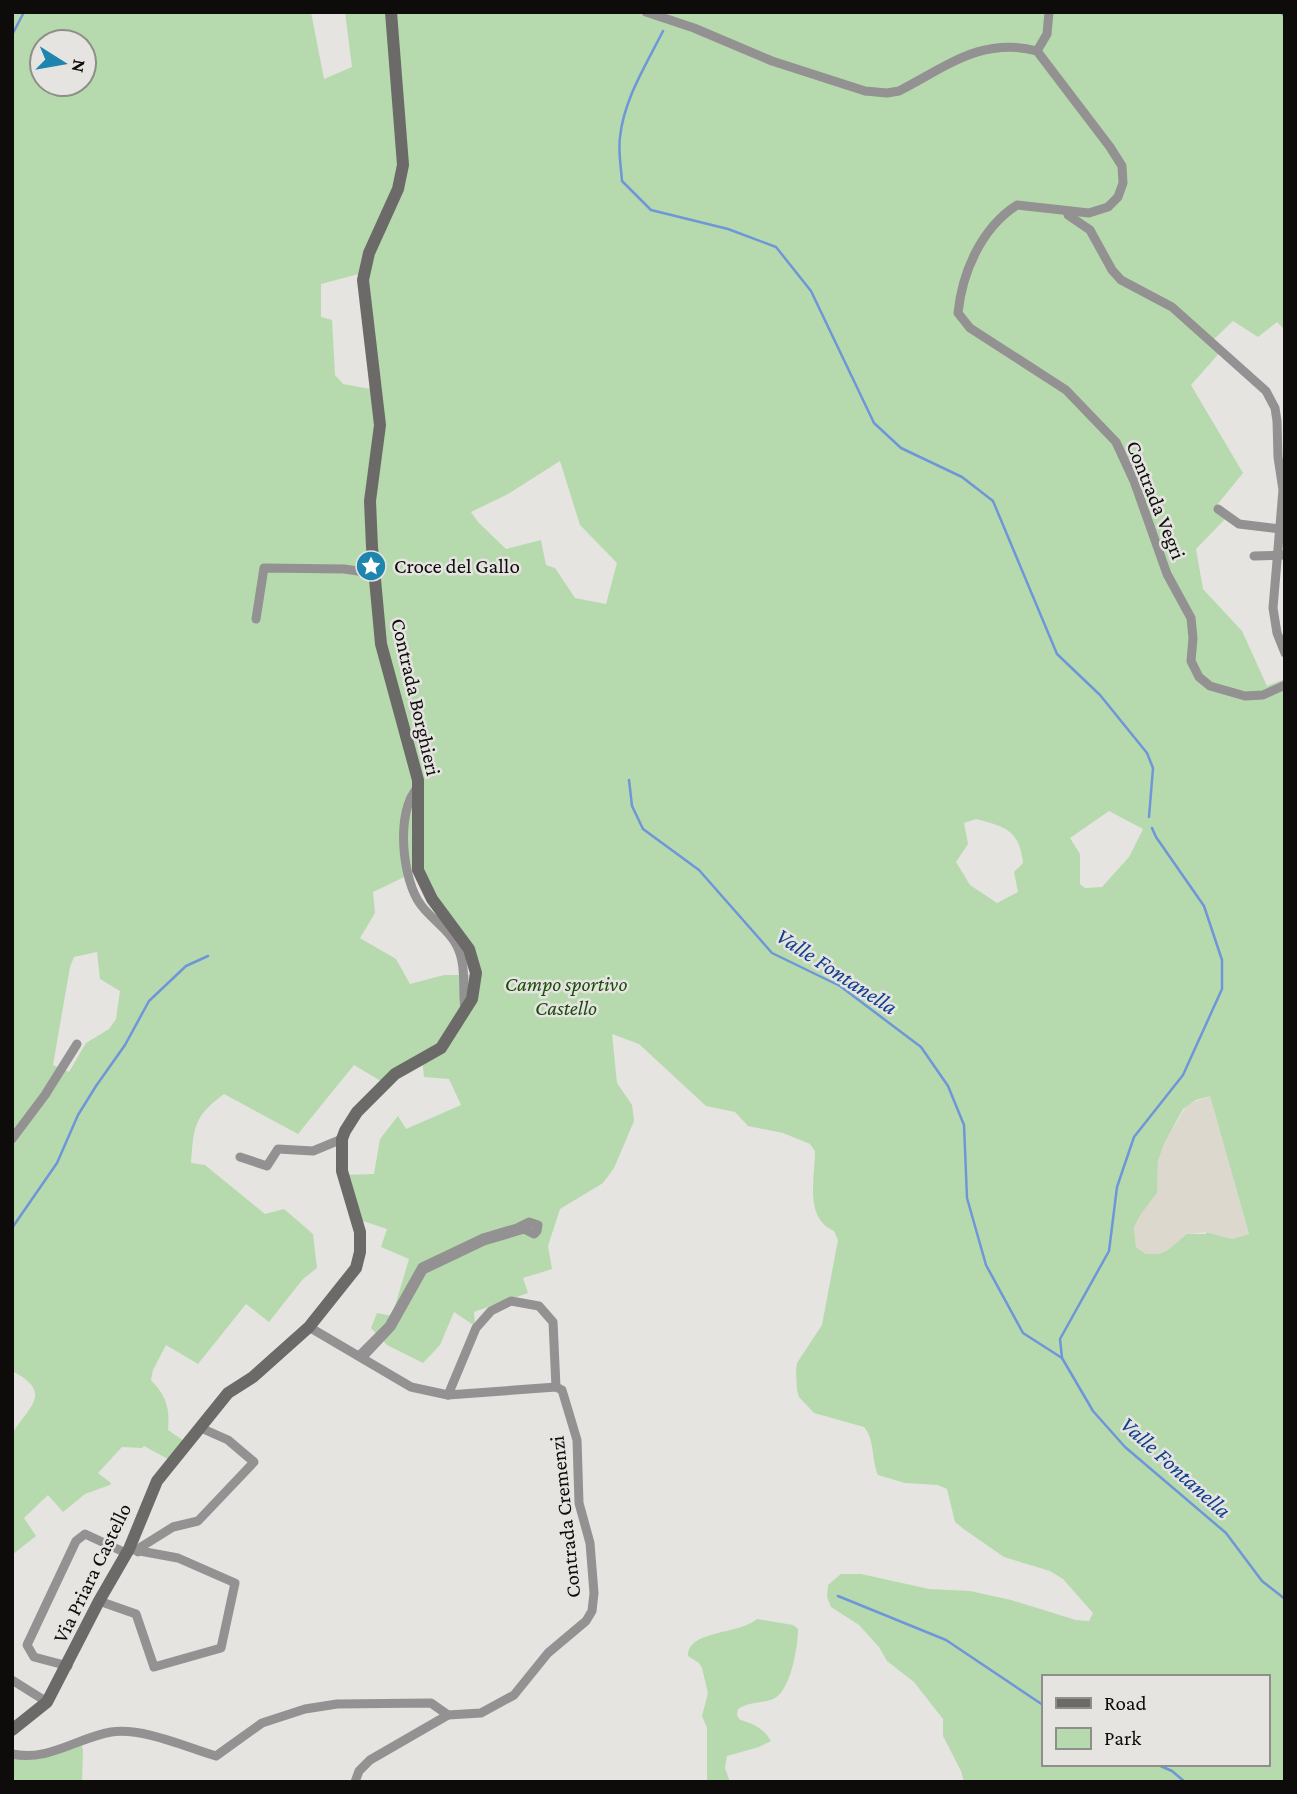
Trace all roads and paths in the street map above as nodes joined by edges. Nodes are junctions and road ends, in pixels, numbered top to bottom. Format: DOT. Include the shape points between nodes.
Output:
graph roads {
  1 [pos="391,12"];
  2 [pos="646,12"];
  3 [pos="1049,12"];
  4 [pos="1037,51"];
  5 [pos="1059,211"];
  6 [pos="1218,509"];
  7 [pos="1280,529"];
  8 [pos="1254,556"];
  9 [pos="1282,556"];
  10 [pos="375,578"];
  11 [pos="1285,599"];
  12 [pos="1273,608"];
  13 [pos="256,619"];
  14 [pos="1285,653"];
  15 [pos="1285,685"];
  16 [pos="77,1044"];
  17 [pos="12,1139"];
  18 [pos="342,1139"];
  19 [pos="240,1157"];
  20 [pos="309,1327"];
  21 [pos="360,1357"];
  22 [pos="556,1387"];
  23 [pos="448,1395"];
  24 [pos="201,1428"];
  25 [pos="131,1551"];
  26 [pos="99,1601"];
  27 [pos="68,1666"];
  28 [pos="12,1680"];
  29 [pos="47,1702"];
  30 [pos="448,1715"];
  31 [pos="12,1730"];
  32 [pos="12,1754"];
  33 [pos="355,1782"];
  1 -- 10 [label="street, Contrada Borghieri" via="403,165 363,280 380,425 370,501"];
  2 -- 4 [label="street" via="865,91 899,91 977,50 997,46"];
  3 -- 4 [label="street" via="1047,34"];
  4 -- 5 [label="street, Contrada Vegri" via="1122,166 1123,183 1108,207 1088,214"];
  5 -- 7 [label="street, Contrada Vegri" via="1090,230 1121,280 1172,307 1266,391 1277,421 1283,489"];
  5 -- 15 [label="street, Contrada Vegri" via="1017,205 1007,211 966,270 958,313 970,328 1066,390 1116,442 1167,574 1191,618 1191,662 1199,677 1210,686 1245,696 1264,695"];
  6 -- 7 [label="street" via="1239,524"];
  7 -- 9 [label="street, Contrada Vegri"];
  8 -- 9 [label="street"];
  9 -- 12 [label="street, Contrada Vegri"];
  10 -- 13 [label="street" via="344,569 264,568"];
  10 -- 18 [label="street, Contrada Borghieri" via="381,644 418,780 418,870 432,899 469,949 476,973 472,999 440,1048 395,1074 357,1112"];
  11 -- 12 [label="street"];
  12 -- 14 [label="street, Contrada Vegri"];
  16 -- 17 [label="street"];
  18 -- 19 [label="street" via="313,1151 278,1149 267,1166"];
  18 -- 20 [label="street" via="342,1171 360,1232 360,1252 356,1268"];
  20 -- 21 [label="street"];
  20 -- 24 [label="street, Via Priara Castello" via="228,1393"];
  21 -- 21 [label="street" via="390,1328 423,1270 484,1241 524,1230 534,1234 538,1225 529,1222 479,1240 422,1267 389,1326"];
  21 -- 23 [label="street" via="411,1387"];
  22 -- 23 [label="street"];
  22 -- 23 [label="street, Contrada Cremenzi" via="552,1322 539,1306 511,1301 491,1311 476,1328"];
  22 -- 30 [label="street, Contrada Cremenzi" via="562,1390 577,1440 579,1503 590,1543 593,1607 586,1621 548,1653 514,1695 481,1713"];
  24 -- 25 [label="street, Via Priara Castello" via="157,1481"];
  24 -- 25 [label="street, Via Priara Castello" via="228,1440 254,1462 198,1521 173,1527"];
  25 -- 26 [label="street, Via Priara Castello"];
  25 -- 26 [label="street" via="178,1558 235,1583 221,1648 154,1667 136,1614"];
  25 -- 27 [label="street" via="85,1534 76,1541 27,1645 34,1657"];
  26 -- 27 [label="street, Via Priara Castello"];
  27 -- 29 [label="street, Via Priara Castello"];
  28 -- 29 [label="street"];
  29 -- 31 [label="street, Via Priara Castello"];
  30 -- 32 [label="street" via="431,1703 337,1704 262,1723 216,1756 139,1733 114,1732 43,1755"];
  30 -- 33 [label="street" via="370,1760"];
}
